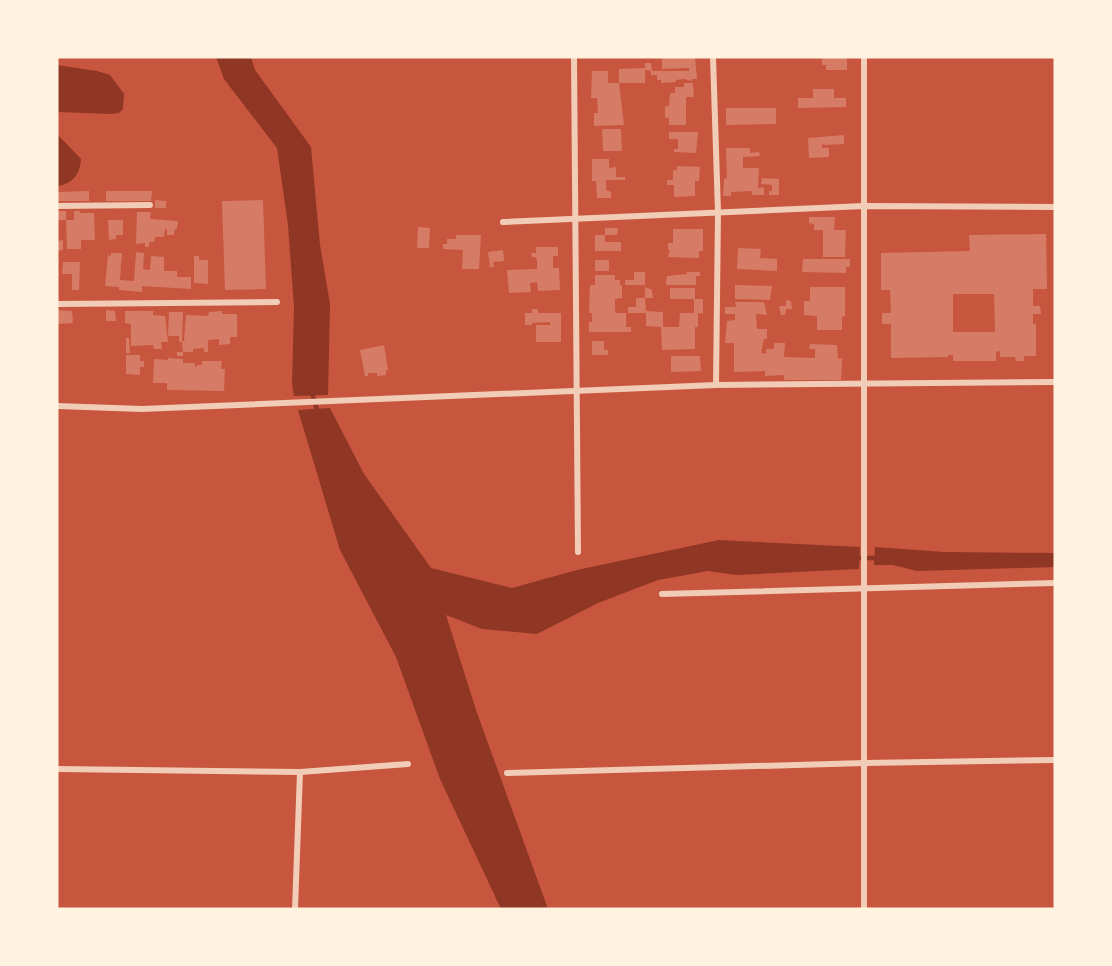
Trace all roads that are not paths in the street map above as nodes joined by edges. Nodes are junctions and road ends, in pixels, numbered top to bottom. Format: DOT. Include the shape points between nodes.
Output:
graph roads {
  1 [pos="574,57"];
  2 [pos="713,57"];
  3 [pos="864,57"];
  4 [pos="57,206"];
  5 [pos="150,206"];
  6 [pos="864,206"];
  7 [pos="1055,207"];
  8 [pos="718,212"];
  9 [pos="575,219"];
  10 [pos="503,222"];
  11 [pos="277,302"];
  12 [pos="57,303"];
  13 [pos="865,382"];
  14 [pos="1055,382"];
  15 [pos="716,385"];
  16 [pos="577,391"];
  17 [pos="57,406"];
  18 [pos="578,552"];
  19 [pos="1055,583"];
  20 [pos="865,587"];
  21 [pos="662,594"];
  22 [pos="1055,760"];
  23 [pos="866,763"];
  24 [pos="408,764"];
  25 [pos="57,770"];
  26 [pos="300,772"];
  27 [pos="507,773"];
  28 [pos="295,909"];
  29 [pos="864,909"];
  1 -- 9 [label="street"];
  2 -- 8 [label="street"];
  3 -- 6 [label="street"];
  4 -- 5 [label="street"];
  6 -- 7 [label="street"];
  6 -- 8 [label="street"];
  6 -- 13 [label="street"];
  8 -- 9 [label="street"];
  8 -- 15 [label="street"];
  9 -- 10 [label="street"];
  9 -- 16 [label="street"];
  11 -- 12 [label="street"];
  13 -- 14 [label="street"];
  13 -- 15 [label="street"];
  13 -- 20 [label="street"];
  15 -- 16 [label="street"];
  16 -- 17 [label="street" via="142,409"];
  16 -- 18 [label="street"];
  19 -- 20 [label="street"];
  20 -- 21 [label="street"];
  20 -- 23 [label="street"];
  22 -- 23 [label="street"];
  23 -- 27 [label="street"];
  23 -- 29 [label="street"];
  24 -- 26 [label="street"];
  25 -- 26 [label="street"];
  26 -- 28 [label="street"];
}
